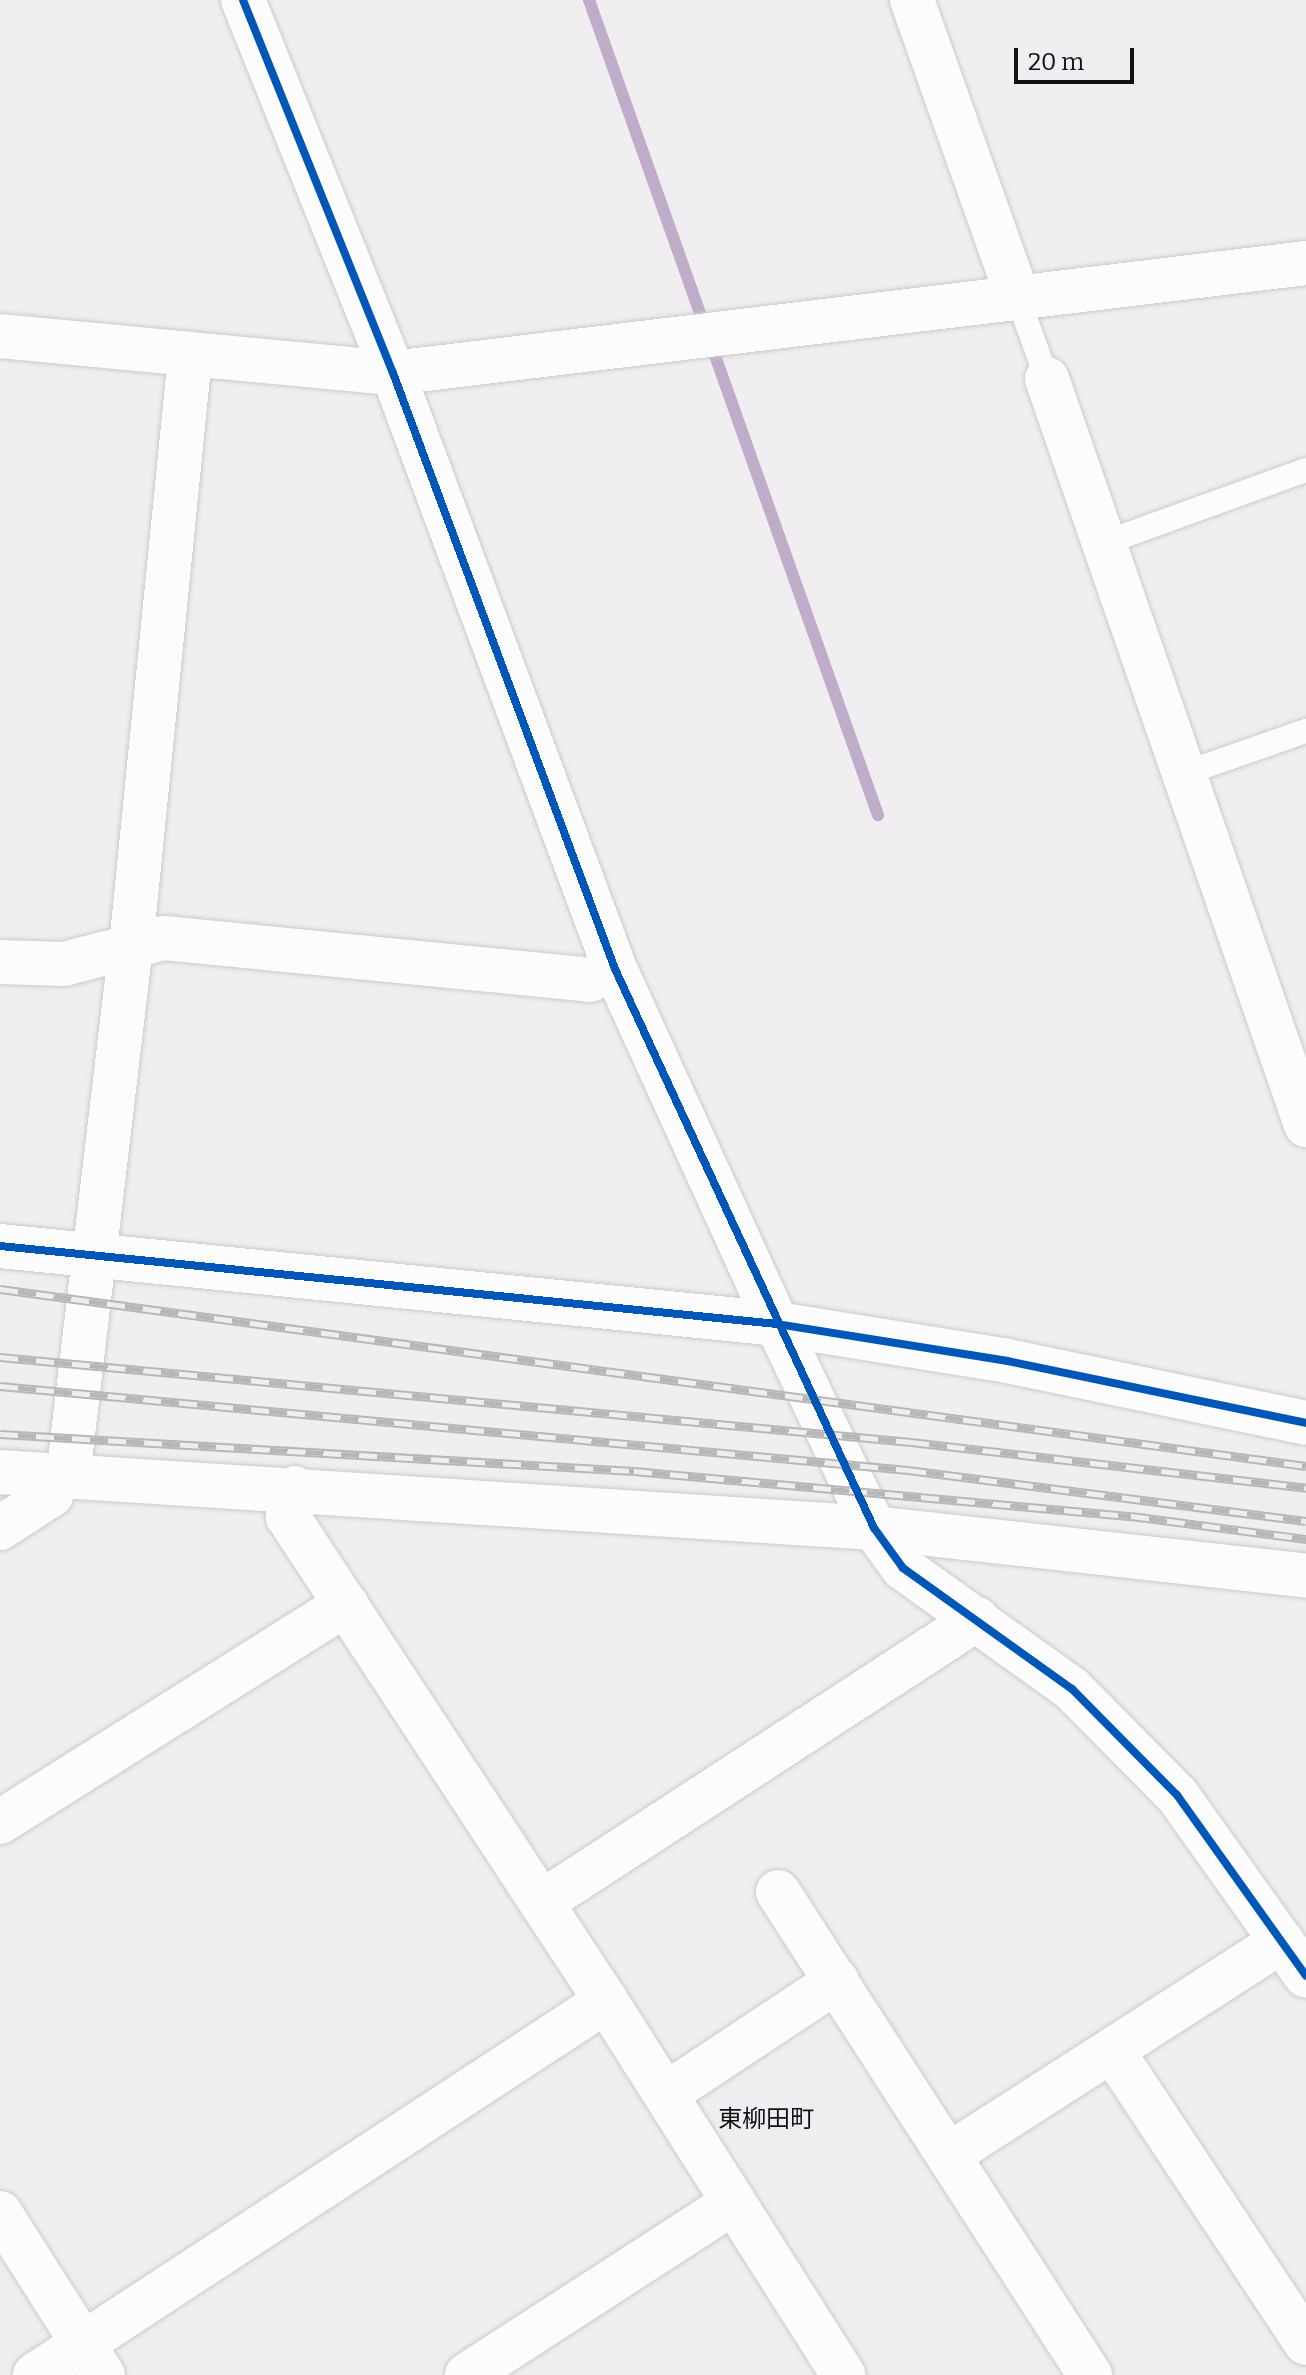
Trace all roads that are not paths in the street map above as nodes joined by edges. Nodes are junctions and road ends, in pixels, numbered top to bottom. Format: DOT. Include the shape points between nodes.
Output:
graph roads {
  1 [pos="243,0"];
  2 [pos="912,0"];
  3 [pos="1306,263"];
  4 [pos="1018,298"];
  5 [pos="0,336"];
  6 [pos="190,356"];
  7 [pos="393,373"];
  8 [pos="1047,379"];
  9 [pos="1306,470"];
  10 [pos="1107,542"];
  11 [pos="1306,731"];
  12 [pos="1188,772"];
  13 [pos="131,946"];
  14 [pos="0,962"];
  15 [pos="615,969"];
  16 [pos="1306,1123"];
  17 [pos="0,1246"];
  18 [pos="96,1257"];
  19 [pos="777,1324"];
  20 [pos="1306,1423"];
  21 [pos="0,1472"];
  22 [pos="60,1475"];
  23 [pos="295,1488"];
  24 [pos="0,1528"];
  25 [pos="874,1528"];
  26 [pos="1306,1576"];
  27 [pos="346,1604"];
  28 [pos="977,1619"];
  29 [pos="0,1822"];
  30 [pos="778,1892"];
  31 [pos="542,1902"];
  32 [pos="1282,1941"];
  33 [pos="1306,1976"];
  34 [pos="837,1981"];
  35 [pos="606,2001"];
  36 [pos="1112,2050"];
  37 [pos="666,2094"];
  38 [pos="950,2154"];
  39 [pos="734,2202"];
  40 [pos="0,2213"];
  41 [pos="1306,2343"];
  42 [pos="92,2358"];
  43 [pos="35,2375"];
  44 [pos="467,2375"];
  45 [pos="843,2375"];
  46 [pos="1090,2375"];
  1 -- 7 [label="street"];
  2 -- 4 [label="street"];
  3 -- 4 [label="street"];
  4 -- 7 [label="street"];
  4 -- 8 [label="lane"];
  5 -- 6 [label="street"];
  6 -- 7 [label="street"];
  6 -- 13 [label="street"];
  7 -- 15 [label="street"];
  8 -- 10 [label="street"];
  9 -- 10 [label="lane"];
  10 -- 12 [label="street"];
  11 -- 12 [label="lane"];
  12 -- 16 [label="street"];
  13 -- 14 [label="street" via="64,964"];
  13 -- 15 [label="street" via="164,938 590,980"];
  13 -- 18 [label="street"];
  15 -- 19 [label="street"];
  17 -- 18 [label="street"];
  18 -- 19 [label="street"];
  18 -- 22 [label="street"];
  19 -- 20 [label="street" via="1007,1361"];
  19 -- 25 [label="street"];
  21 -- 22 [label="street"];
  22 -- 23 [label="street"];
  22 -- 24 [label="street" via="51,1495"];
  23 -- 25 [label="street"];
  23 -- 27 [label="street" via="288,1517"];
  25 -- 26 [label="street"];
  25 -- 28 [label="street" via="903,1568"];
  27 -- 29 [label="street"];
  27 -- 31 [label="street"];
  28 -- 31 [label="street"];
  28 -- 32 [label="street" via="1072,1689 1177,1795"];
  30 -- 34 [label="street"];
  31 -- 35 [label="street"];
  32 -- 33 [label="street"];
  32 -- 36 [label="street"];
  34 -- 37 [label="street"];
  34 -- 38 [label="street"];
  35 -- 37 [label="street"];
  35 -- 42 [label="street"];
  36 -- 38 [label="street"];
  36 -- 41 [label="street"];
  37 -- 39 [label="street"];
  38 -- 46 [label="street"];
  39 -- 44 [label="street"];
  39 -- 45 [label="street"];
  40 -- 42 [label="street"];
  42 -- 43 [label="street"];
}
